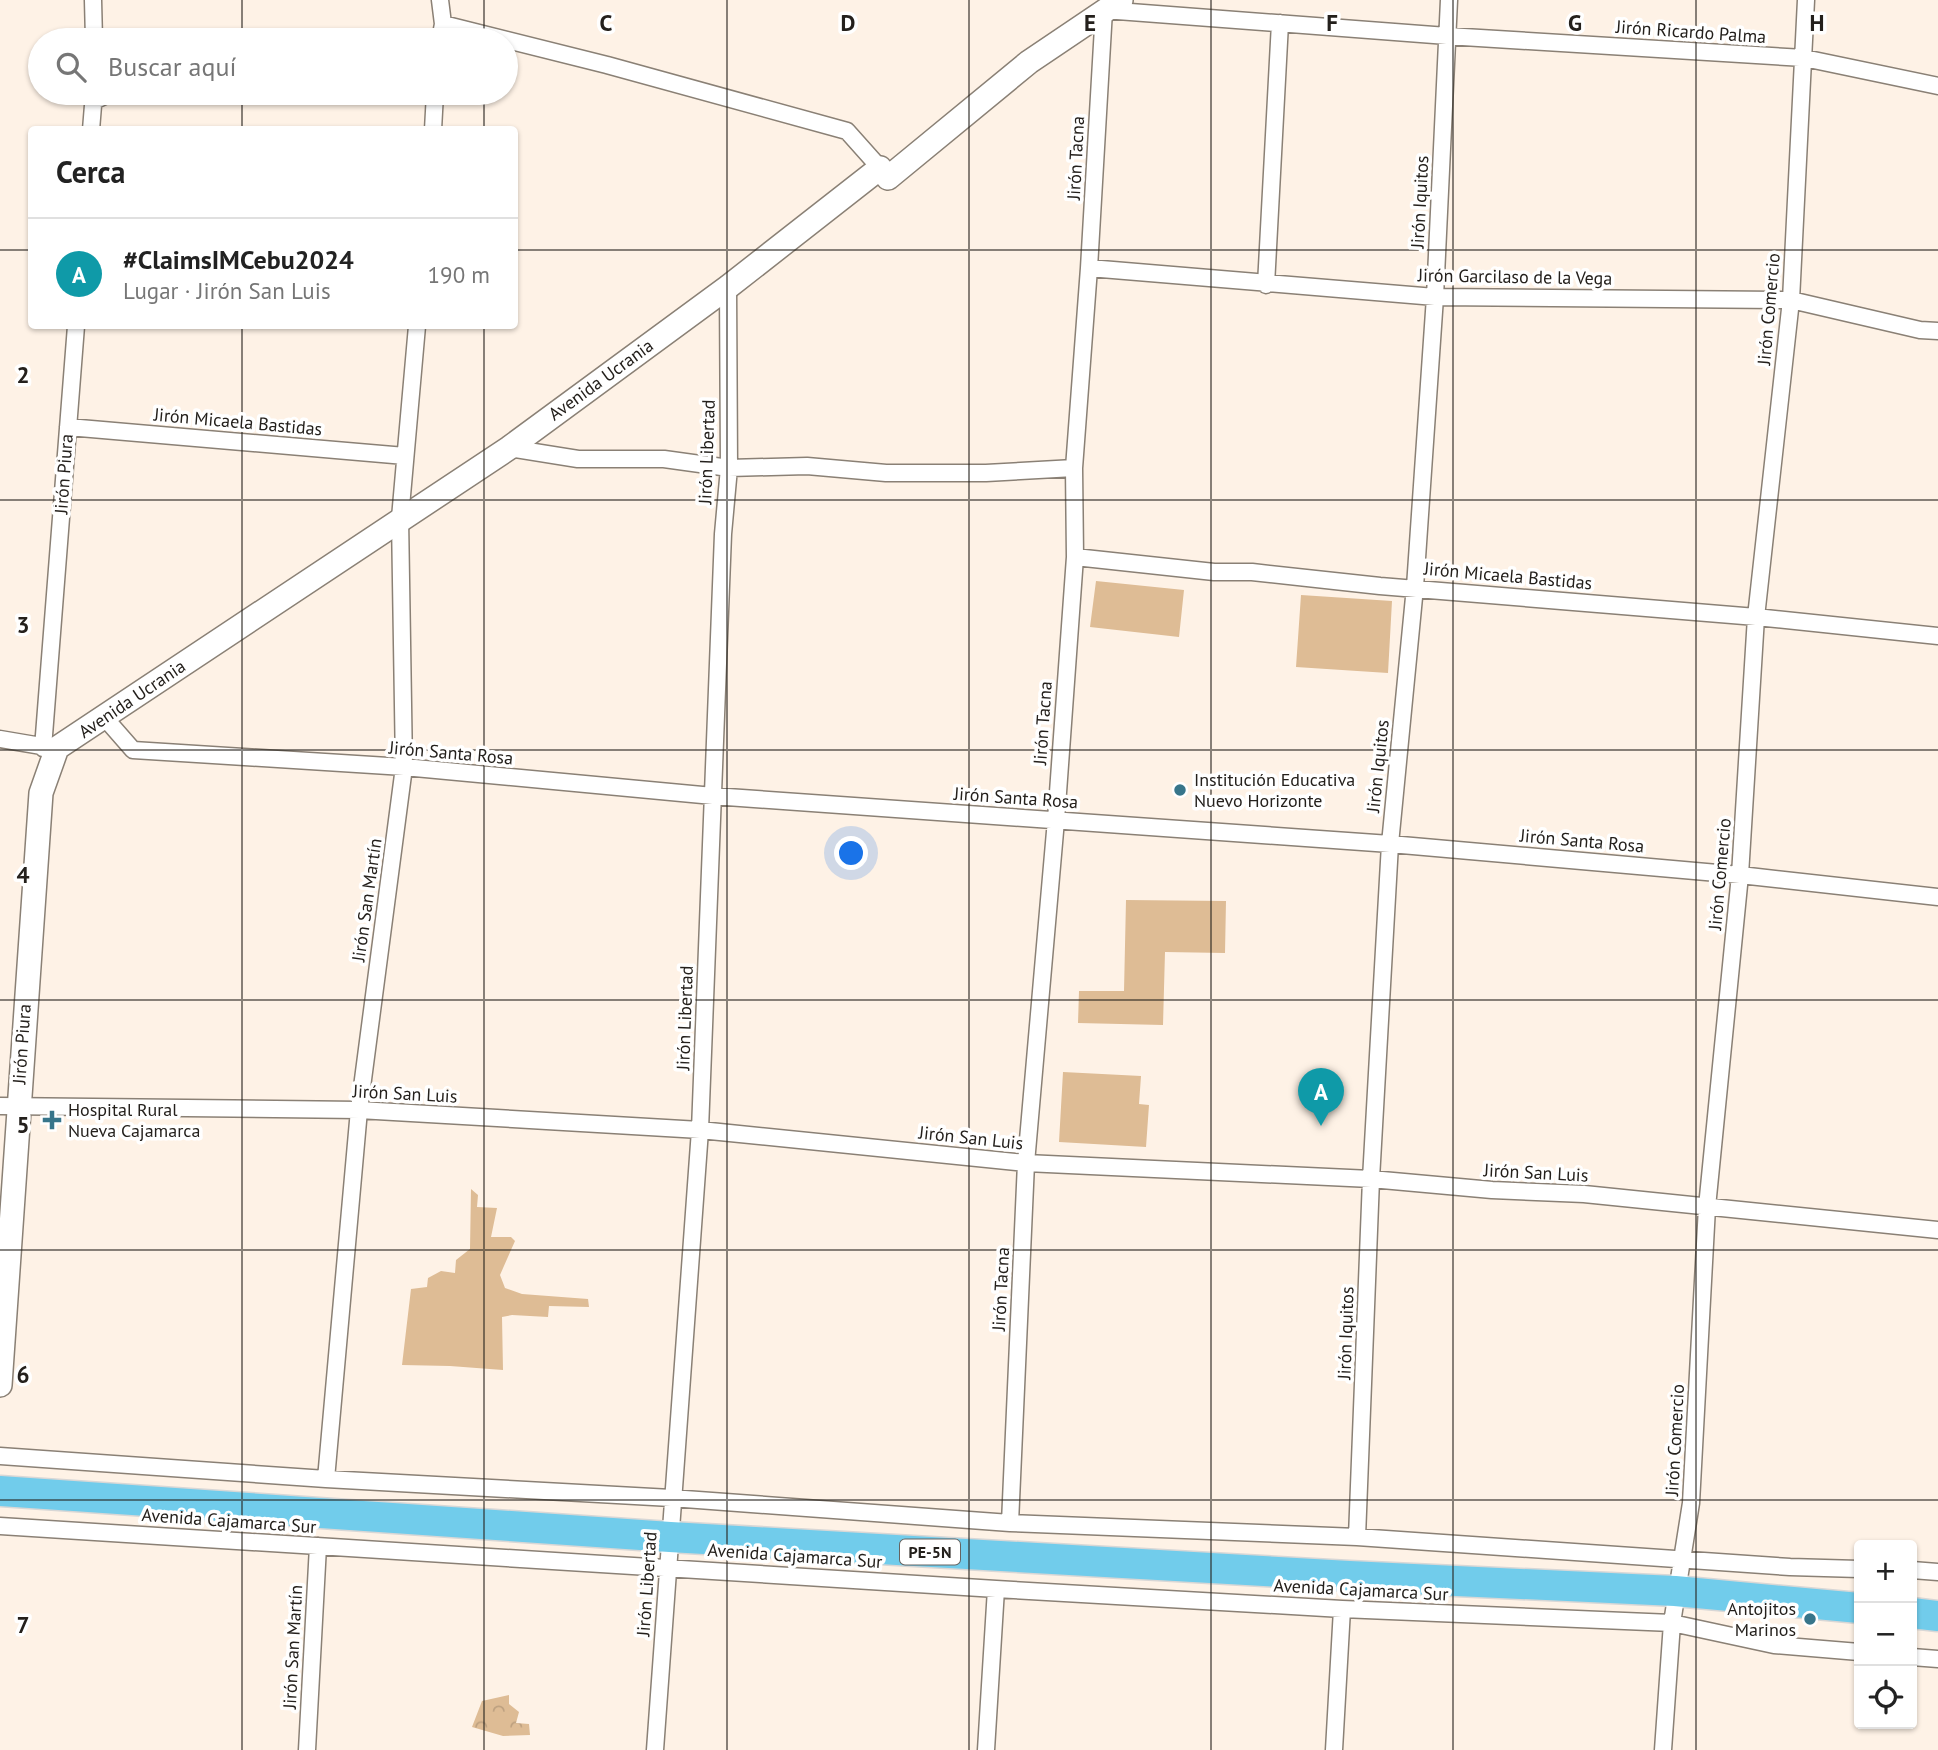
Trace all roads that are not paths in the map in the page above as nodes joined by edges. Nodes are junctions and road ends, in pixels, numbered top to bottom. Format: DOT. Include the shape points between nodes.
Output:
graph roads {
  1 [pos="93,0"];
  2 [pos="440,0"];
  3 [pos="1449,0"];
  4 [pos="1806,0"];
  5 [pos="1113,5"];
  6 [pos="1280,23"];
  7 [pos="94,28"];
  8 [pos="441,28"];
  9 [pos="1447,36"];
  10 [pos="518,47"];
  11 [pos="1804,58"];
  12 [pos="1938,86"];
  13 [pos="93,105"];
  14 [pos="434,105"];
  15 [pos="91,126"];
  16 [pos="433,126"];
  17 [pos="880,168"];
  18 [pos="1089,268"];
  19 [pos="1266,285"];
  20 [pos="728,287"];
  21 [pos="1435,297"];
  22 [pos="1791,300"];
  23 [pos="76,329"];
  24 [pos="417,329"];
  25 [pos="1938,331"];
  26 [pos="68,426"];
  27 [pos="509,448"];
  28 [pos="405,456"];
  29 [pos="729,468"];
  30 [pos="1074,468"];
  31 [pos="400,518"];
  32 [pos="1075,557"];
  33 [pos="1415,587"];
  34 [pos="1756,617"];
  35 [pos="1938,636"];
  36 [pos="104,718"];
  37 [pos="0,739"];
  38 [pos="50,748"];
  39 [pos="404,767"];
  40 [pos="713,796"];
  41 [pos="1056,820"];
  42 [pos="1390,844"];
  43 [pos="1740,875"];
  44 [pos="1938,897"];
  45 [pos="9,1106"];
  46 [pos="359,1110"];
  47 [pos="700,1130"];
  48 [pos="1026,1163"];
  49 [pos="1371,1179"];
  50 [pos="1707,1207"];
  51 [pos="1938,1230"];
  52 [pos="0,1385"];
  53 [pos="0,1456"];
  54 [pos="326,1479"];
  55 [pos="0,1491"];
  56 [pos="671,1498"];
  57 [pos="1010,1523"];
  58 [pos="0,1526"];
  59 [pos="670,1537"];
  60 [pos="1357,1537"];
  61 [pos="318,1546"];
  62 [pos="1682,1559"];
  63 [pos="668,1567"];
  64 [pos="1854,1569"];
  65 [pos="1917,1570"];
  66 [pos="1938,1572"];
  67 [pos="996,1589"];
  68 [pos="1675,1591"];
  69 [pos="1854,1608"];
  70 [pos="1342,1609"];
  71 [pos="1917,1614"];
  72 [pos="1938,1616"];
  73 [pos="1672,1623"];
  74 [pos="1854,1652"];
  75 [pos="1917,1658"];
  76 [pos="1938,1660"];
  77 [pos="307,1750"];
  78 [pos="655,1750"];
  79 [pos="986,1750"];
  80 [pos="1334,1750"];
  81 [pos="1663,1750"];
  1 -- 7 [label="street"];
  2 -- 8 [label="street"];
  3 -- 9 [label="street, Jirón Iquitos"];
  4 -- 11 [label="street, Jirón Comercio"];
  5 -- 6 [label="street, Jirón Ricardo Palma"];
  5 -- 17 [label="main road, Avenida Ucrania" via="1029,62 888,178"];
  5 -- 18 [label="street, Jirón Tacna"];
  6 -- 9 [label="street, Jirón Ricardo Palma"];
  6 -- 19 [label="street"];
  9 -- 11 [label="street, Jirón Ricardo Palma"];
  9 -- 21 [label="street, Jirón Iquitos"];
  10 -- 17 [label="street" via="607,65 847,131"];
  11 -- 12 [label="street, Jirón Ricardo Palma"];
  11 -- 22 [label="street, Jirón Comercio"];
  13 -- 15 [label="street"];
  14 -- 16 [label="street"];
  17 -- 20 [label="main road, Avenida Ucrania"];
  18 -- 19 [label="street, Jirón Garcilaso de la Vega"];
  18 -- 30 [label="street, Jirón Tacna"];
  19 -- 21 [label="street, Jirón Garcilaso de la Vega"];
  20 -- 27 [label="main road, Avenida Ucrania"];
  20 -- 29 [label="street, Jirón Libertad"];
  21 -- 22 [label="street, Jirón Garcilaso de la Vega"];
  21 -- 33 [label="street, Jirón Iquitos"];
  22 -- 25 [label="street, Jirón Garcilaso de la Vega"];
  22 -- 34 [label="street, Jirón Comercio"];
  23 -- 26 [label="street, Jirón Piura"];
  24 -- 28 [label="street, Jirón San Martín"];
  26 -- 28 [label="street, Jirón Micaela Bastidas"];
  26 -- 38 [label="street, Jirón Piura"];
  27 -- 29 [label="street" via="578,459 664,459"];
  27 -- 31 [label="main road, Avenida Ucrania"];
  28 -- 31 [label="street, Jirón San Martín"];
  29 -- 30 [label="street" via="807,466 886,473"];
  29 -- 40 [label="street, Jirón Libertad"];
  30 -- 32 [label="street, Jirón Tacna"];
  31 -- 36 [label="main road, Avenida Ucrania"];
  31 -- 39 [label="street, Jirón San Martín"];
  32 -- 33 [label="street, Jirón Micaela Bastidas"];
  32 -- 41 [label="street, Jirón Tacna"];
  33 -- 34 [label="street, Jirón Micaela Bastidas"];
  33 -- 42 [label="street, Jirón Iquitos"];
  34 -- 35 [label="street, Jirón Micaela Bastidas"];
  34 -- 43 [label="street, Jirón Comercio"];
  36 -- 38 [label="main road, Avenida Ucrania"];
  36 -- 39 [label="street, Jirón Santa Rosa" via="133,750"];
  37 -- 38 [label="street"];
  38 -- 45 [label="main road, Jirón Piura" via="41,793"];
  39 -- 40 [label="street, Jirón Santa Rosa"];
  39 -- 46 [label="street, Jirón San Martín"];
  40 -- 41 [label="street, Jirón Santa Rosa"];
  40 -- 47 [label="street, Jirón Libertad"];
  41 -- 42 [label="street, Jirón Santa Rosa"];
  41 -- 48 [label="street, Jirón Tacna"];
  42 -- 43 [label="street, Jirón Santa Rosa"];
  42 -- 49 [label="street, Jirón Iquitos"];
  43 -- 44 [label="street, Jirón Santa Rosa"];
  43 -- 50 [label="street, Jirón Comercio"];
  45 -- 46 [label="street, Jirón San Luis"];
  45 -- 52 [label="main road, Jirón Piura"];
  46 -- 47 [label="street, Jirón San Luis"];
  46 -- 54 [label="street, Jirón San Martín"];
  47 -- 48 [label="street, Jirón San Luis"];
  47 -- 56 [label="street, Jirón Libertad"];
  48 -- 49 [label="street, Jirón San Luis"];
  48 -- 57 [label="street, Jirón Tacna"];
  49 -- 50 [label="street, Jirón San Luis"];
  49 -- 60 [label="street, Jirón Iquitos"];
  50 -- 51 [label="street, Jirón San Luis"];
  50 -- 62 [label="street, Jirón Comercio" via="1691,1503"];
  53 -- 54 [label="street"];
  54 -- 56 [label="street"];
  55 -- 59 [label="highway, PE-5N"];
  56 -- 57 [label="street"];
  56 -- 59 [label="street, Jirón Libertad"];
  57 -- 60 [label="street"];
  58 -- 61 [label="street, Avenida Cajamarca Sur"];
  59 -- 63 [label="street, Jirón Libertad"];
  59 -- 68 [label="highway, PE-5N"];
  60 -- 62 [label="street"];
  61 -- 63 [label="street, Avenida Cajamarca Sur"];
  61 -- 77 [label="street, Jirón San Martín"];
  62 -- 64 [label="street"];
  62 -- 68 [label="street, Jirón Comercio"];
  63 -- 67 [label="street, Avenida Cajamarca Sur"];
  63 -- 78 [label="street, Jirón Libertad"];
  65 -- 66 [label="street"];
  67 -- 70 [label="street, Avenida Cajamarca Sur"];
  67 -- 79 [label="street"];
  68 -- 69 [label="highway, PE-5N"];
  68 -- 73 [label="street, Jirón Comercio"];
  70 -- 73 [label="street, Avenida Cajamarca Sur"];
  70 -- 80 [label="street"];
  71 -- 72 [label="highway"];
  73 -- 74 [label="street, Avenida Cajamarca Sur" via="1774,1645"];
  73 -- 81 [label="street, Jirón Comercio"];
  75 -- 76 [label="street"];
}
